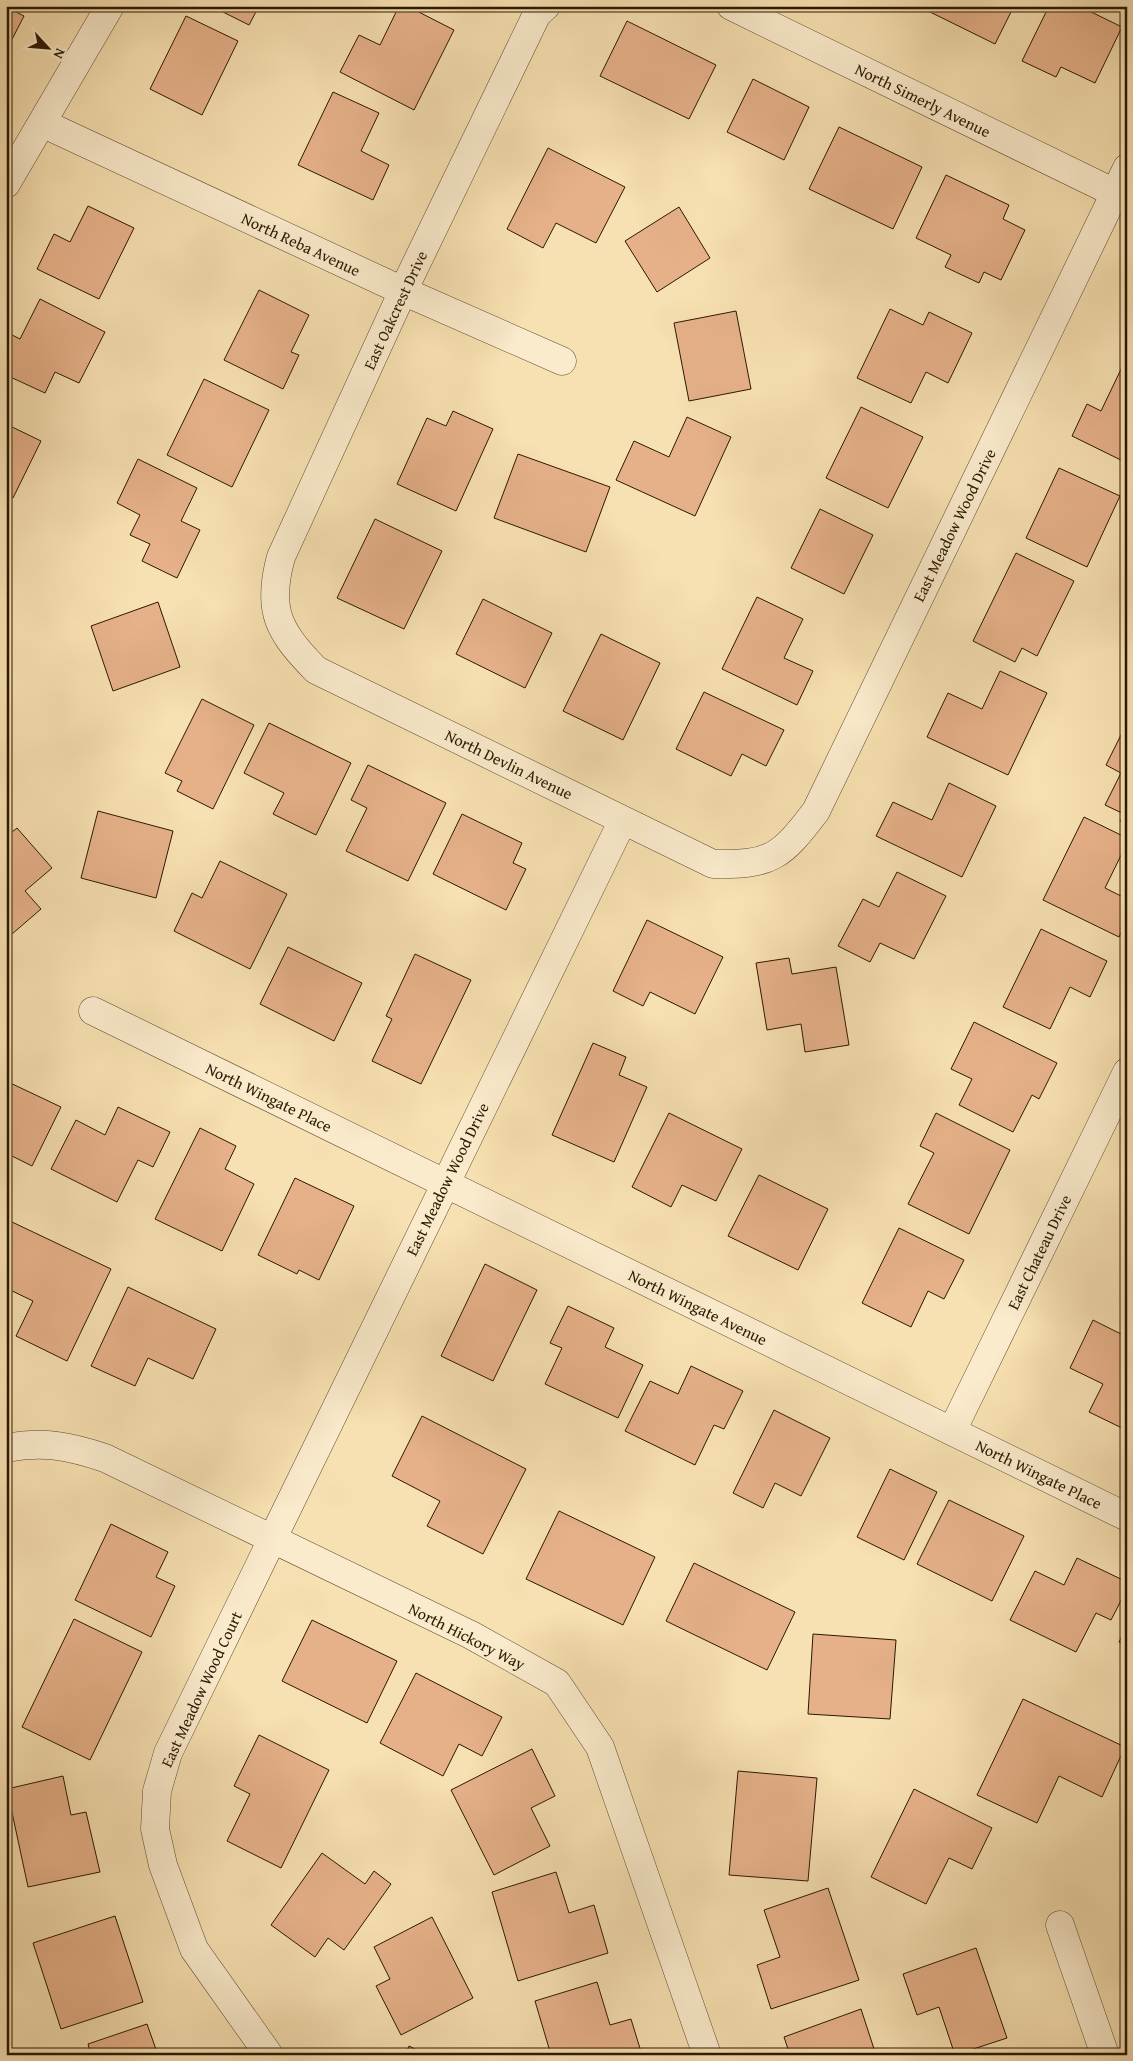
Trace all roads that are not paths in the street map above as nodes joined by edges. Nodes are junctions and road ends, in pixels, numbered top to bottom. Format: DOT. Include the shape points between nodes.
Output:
graph roads {
  1 [pos="110,6"];
  2 [pos="546,6"];
  3 [pos="731,6"];
  4 [pos="42,123"];
  5 [pos="1127,168"];
  6 [pos="6,184"];
  7 [pos="1114,194"];
  8 [pos="403,291"];
  9 [pos="562,361"];
  10 [pos="280,625"];
  11 [pos="623,820"];
  12 [pos="758,863"];
  13 [pos="92,1011"];
  14 [pos="1127,1072"];
  15 [pos="445,1183"];
  16 [pos="952,1431"];
  17 [pos="6,1448"];
  18 [pos="1127,1517"];
  19 [pos="272,1539"];
  20 [pos="1060,1925"];
  21 [pos="269,2055"];
  22 [pos="707,2055"];
  23 [pos="1105,2055"];
  1 -- 4 [label="street"];
  2 -- 8 [label="street, East Oakcrest Drive" via="537,14"];
  3 -- 7 [label="street, North Simerly Avenue"];
  4 -- 6 [label="street"];
  4 -- 8 [label="street, North Reba Avenue"];
  5 -- 7 [label="street, East Meadow Wood Drive"];
  7 -- 12 [label="street, East Meadow Wood Drive" via="816,811 792,843"];
  8 -- 9 [label="street, North Reba Avenue"];
  8 -- 10 [label="street, East Oakcrest Drive" via="281,558 274,592"];
  10 -- 11 [label="street, North Devlin Avenue" via="291,645 316,670"];
  11 -- 12 [label="street, North Devlin Avenue" via="713,864"];
  11 -- 15 [label="street, East Meadow Wood Drive"];
  13 -- 15 [label="street, North Wingate Place"];
  14 -- 16 [label="street, East Chateau Drive"];
  15 -- 16 [label="street, North Wingate Avenue"];
  15 -- 19 [label="street, East Meadow Wood Drive"];
  16 -- 18 [label="street, North Wingate Place"];
  17 -- 19 [label="street, North Hickory Way" via="30,1443 68,1446 105,1458"];
  19 -- 21 [label="street, East Meadow Wood Court" via="168,1753 157,1791 155,1829 163,1865 194,1949"];
  19 -- 22 [label="street, North Hickory Way" via="471,1636 557,1683 600,1747"];
  20 -- 23 [label="street"];
}
